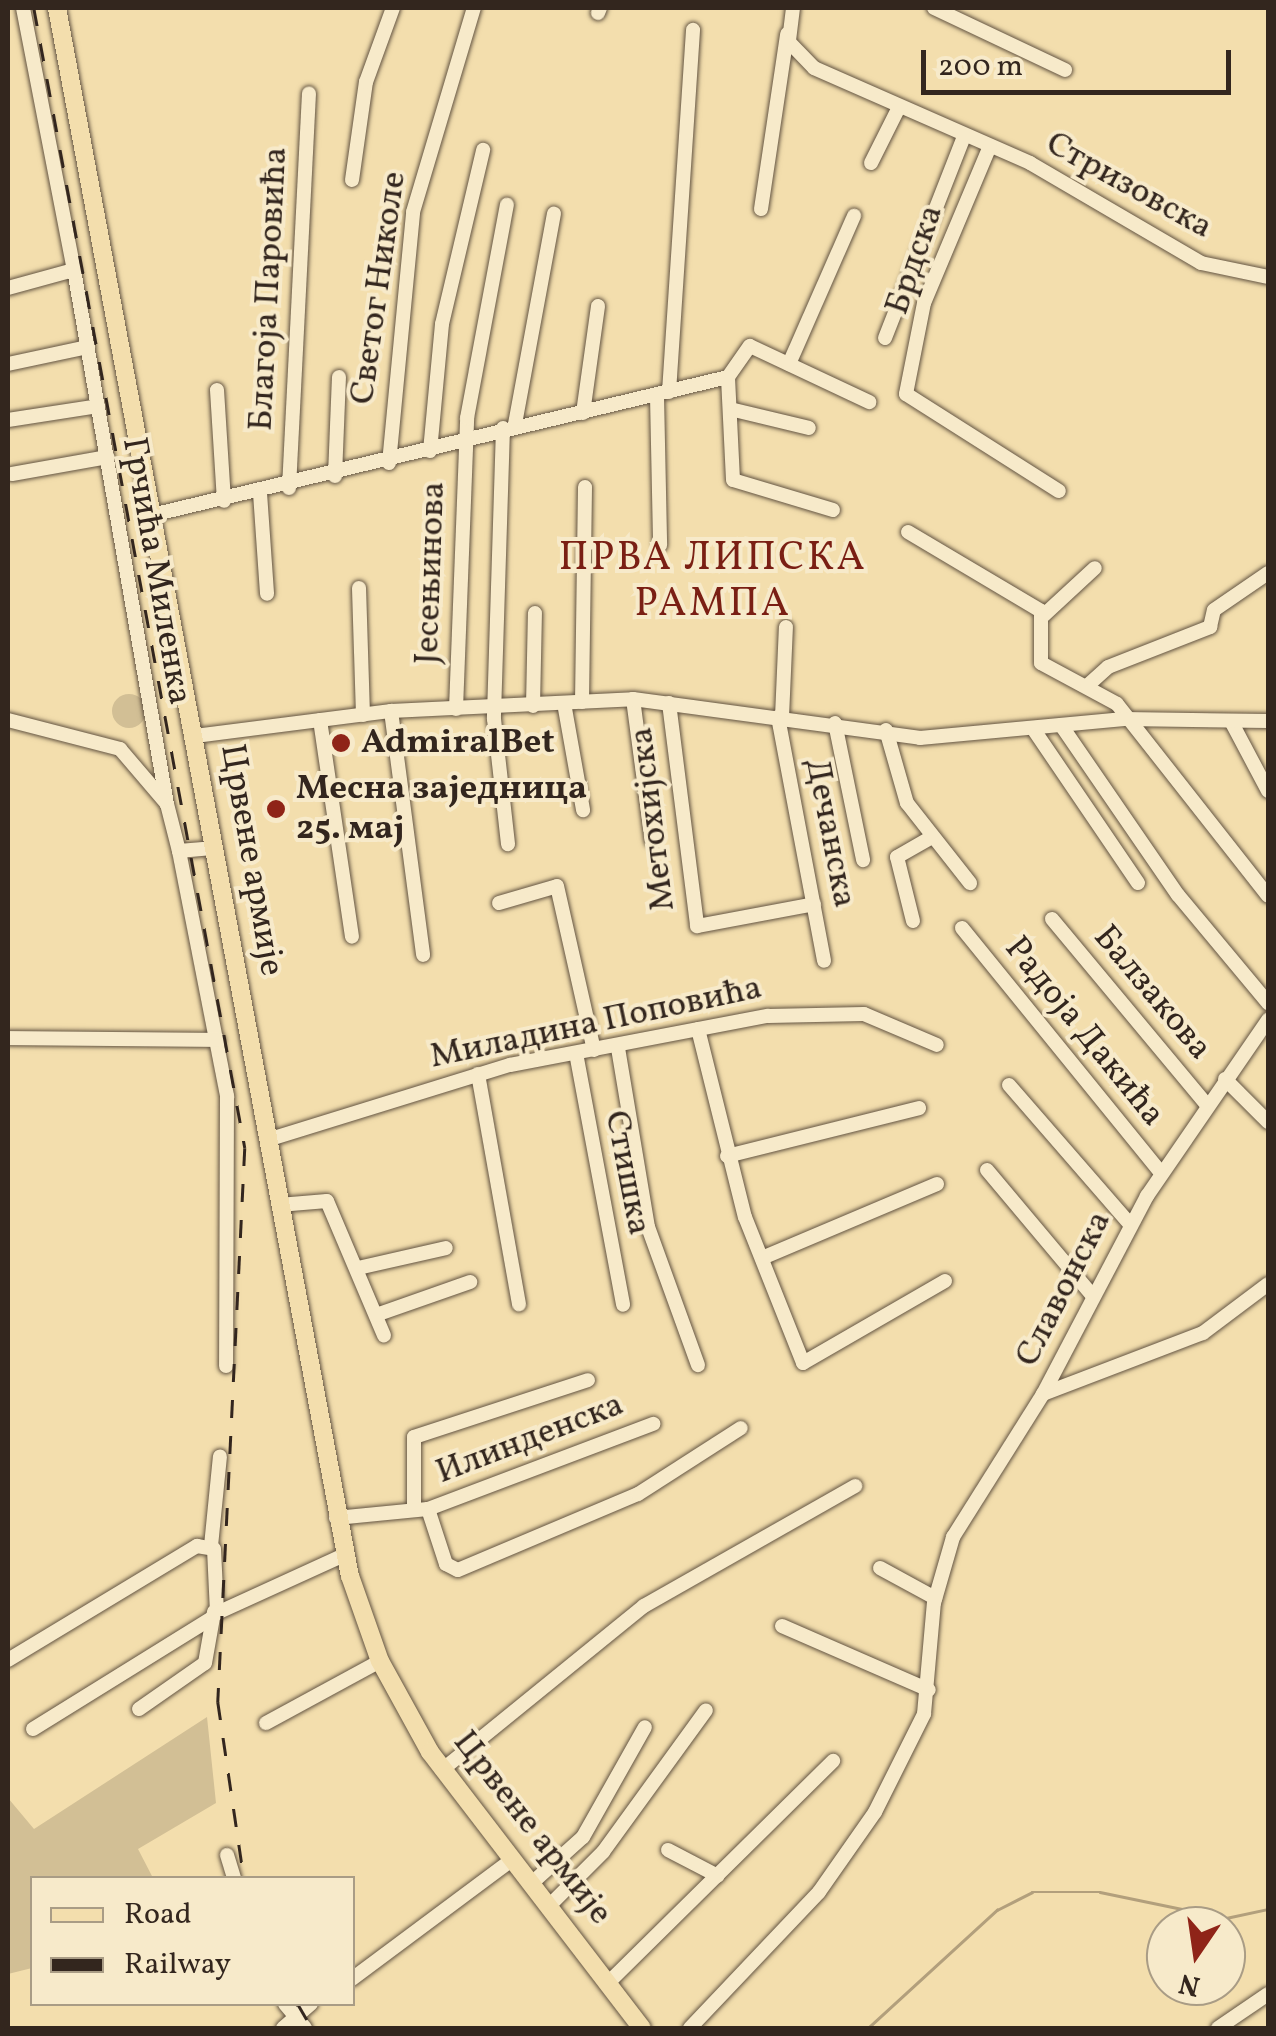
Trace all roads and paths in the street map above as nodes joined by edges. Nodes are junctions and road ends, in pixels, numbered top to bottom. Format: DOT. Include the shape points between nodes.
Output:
graph roads {
  1 [pos="23,8"];
  2 [pos="57,8"];
  3 [pos="393,8"];
  4 [pos="474,8"];
  5 [pos="792,8"];
  6 [pos="934,8"];
  7 [pos="694,30"];
  8 [pos="788,34"];
  9 [pos="1064,70"];
  10 [pos="309,94"];
  11 [pos="898,109"];
  12 [pos="964,136"];
  13 [pos="990,146"];
  14 [pos="483,150"];
  15 [pos="871,162"];
  16 [pos="352,180"];
  17 [pos="507,205"];
  18 [pos="761,209"];
  19 [pos="554,214"];
  20 [pos="854,216"];
  21 [pos="74,270"];
  22 [pos="1268,277"];
  23 [pos="8,288"];
  24 [pos="598,306"];
  25 [pos="885,338"];
  26 [pos="88,346"];
  27 [pos="8,364"];
  28 [pos="789,364"];
  29 [pos="338,377"];
  30 [pos="728,377"];
  31 [pos="216,390"];
  32 [pos="663,394"];
  33 [pos="869,402"];
  34 [pos="98,406"];
  35 [pos="730,410"];
  36 [pos="583,413"];
  37 [pos="8,420"];
  38 [pos="509,426"];
  39 [pos="809,428"];
  40 [pos="465,440"];
  41 [pos="430,451"];
  42 [pos="107,457"];
  43 [pos="389,463"];
  44 [pos="12,474"];
  45 [pos="335,476"];
  46 [pos="585,487"];
  47 [pos="288,488"];
  48 [pos="1059,491"];
  49 [pos="260,494"];
  50 [pos="224,501"];
  51 [pos="833,510"];
  52 [pos="156,514"];
  53 [pos="908,532"];
  54 [pos="660,545"];
  55 [pos="1095,568"];
  56 [pos="1268,573"];
  57 [pos="359,588"];
  58 [pos="267,594"];
  59 [pos="536,614"];
  60 [pos="1044,615"];
  61 [pos="786,627"];
  62 [pos="1087,686"];
  63 [pos="634,700"];
  64 [pos="582,702"];
  65 [pos="564,703"];
  66 [pos="669,703"];
  67 [pos="533,706"];
  68 [pos="456,709"];
  69 [pos="495,710"];
  70 [pos="392,712"];
  71 [pos="363,715"];
  72 [pos="780,717"];
  73 [pos="1124,719"];
  74 [pos="8,720"];
  75 [pos="320,720"];
  76 [pos="1268,721"];
  77 [pos="835,723"];
  78 [pos="1232,723"];
  79 [pos="1061,726"];
  80 [pos="886,730"];
  81 [pos="1034,730"];
  82 [pos="195,736"];
  83 [pos="1268,791"];
  84 [pos="167,804"];
  85 [pos="584,810"];
  86 [pos="932,837"];
  87 [pos="652,841"];
  88 [pos="508,844"];
  89 [pos="215,848"];
  90 [pos="179,851"];
  91 [pos="863,860"];
  92 [pos="970,883"];
  93 [pos="1138,883"];
  94 [pos="1268,896"];
  95 [pos="499,902"];
  96 [pos="814,904"];
  97 [pos="1052,919"];
  98 [pos="913,921"];
  99 [pos="962,928"];
  100 [pos="352,937"];
  101 [pos="424,955"];
  102 [pos="824,961"];
  103 [pos="1268,1003"];
  104 [pos="1268,1020"];
  105 [pos="698,1029"];
  106 [pos="8,1038"];
  107 [pos="218,1040"];
  108 [pos="937,1045"];
  109 [pos="618,1048"];
  110 [pos="594,1050"];
  111 [pos="576,1052"];
  112 [pos="478,1074"];
  113 [pos="1225,1079"];
  114 [pos="1009,1085"];
  115 [pos="1207,1104"];
  116 [pos="919,1108"];
  117 [pos="1268,1122"];
  118 [pos="267,1140"];
  119 [pos="727,1156"];
  120 [pos="987,1170"];
  121 [pos="1161,1173"];
  122 [pos="938,1184"];
  123 [pos="278,1205"];
  124 [pos="1130,1224"];
  125 [pos="446,1248"];
  126 [pos="762,1258"];
  127 [pos="358,1268"];
  128 [pos="470,1282"];
  129 [pos="944,1282"];
  130 [pos="1268,1284"];
  131 [pos="1091,1294"];
  132 [pos="518,1304"];
  133 [pos="623,1305"];
  134 [pos="376,1315"];
  135 [pos="384,1336"];
  136 [pos="698,1364"];
  137 [pos="226,1366"];
  138 [pos="588,1380"];
  139 [pos="1043,1394"];
  140 [pos="653,1424"];
  141 [pos="741,1428"];
  142 [pos="220,1456"];
  143 [pos="855,1486"];
  144 [pos="421,1509"];
  145 [pos="336,1518"];
  146 [pos="211,1546"];
  147 [pos="344,1555"];
  148 [pos="880,1568"];
  149 [pos="935,1598"];
  150 [pos="213,1615"];
  151 [pos="782,1626"];
  152 [pos="8,1660"];
  153 [pos="380,1661"];
  154 [pos="929,1690"];
  155 [pos="139,1708"];
  156 [pos="706,1710"];
  157 [pos="266,1724"];
  158 [pos="645,1727"];
  159 [pos="32,1729"];
  160 [pos="834,1760"];
  161 [pos="442,1770"];
  162 [pos="668,1850"];
  163 [pos="227,1855"];
  164 [pos="513,1858"];
  165 [pos="233,1876"];
  166 [pos="718,1876"];
  167 [pos="533,1882"];
  168 [pos="550,1904"];
  169 [pos="355,1976"];
  170 [pos="610,1982"];
  171 [pos="1268,1994"];
  172 [pos="642,2028"];
  173 [pos="690,2028"];
  174 [pos="1218,2028"];
  1 -- 21 [label="street, Грчића Миленка"];
  2 -- 52 [label="main road, Црвене армије"];
  3 -- 16 [label="street" via="366,82"];
  4 -- 43 [label="street, Светог Николе" via="412,212"];
  5 -- 8 [label="street"];
  6 -- 9 [label="street"];
  7 -- 32 [label="street"];
  8 -- 11 [label="street, Стризовска" via="801,60"];
  8 -- 18 [label="street"];
  10 -- 47 [label="street, Благоја Паровића"];
  11 -- 12 [label="street, Стризовска"];
  11 -- 15 [label="street"];
  12 -- 13 [label="street, Стризовска"];
  12 -- 25 [label="street"];
  13 -- 22 [label="street, Стризовска" via="1201,263"];
  13 -- 48 [label="street, Брдска" via="924,303 906,394"];
  14 -- 41 [label="street" via="442,324"];
  17 -- 40 [label="street, Јесењинова"];
  19 -- 38 [label="street"];
  20 -- 28 [label="street"];
  21 -- 23 [label="street"];
  21 -- 26 [label="street, Грчића Миленка"];
  24 -- 36 [label="street"];
  26 -- 27 [label="street"];
  26 -- 34 [label="street, Грчића Миленка"];
  28 -- 30 [label="street" via="744,346"];
  28 -- 33 [label="street"];
  29 -- 45 [label="street"];
  30 -- 32 [label="street"];
  30 -- 35 [label="street"];
  31 -- 50 [label="street"];
  32 -- 36 [label="street"];
  32 -- 54 [label="street"];
  34 -- 37 [label="street, Грчића Миленка"];
  34 -- 42 [label="street, Грчића Миленка"];
  35 -- 39 [label="street"];
  35 -- 51 [label="street" via="736,483"];
  36 -- 38 [label="street"];
  38 -- 40 [label="street"];
  38 -- 69 [label="street"];
  40 -- 41 [label="street"];
  40 -- 68 [label="street, Јесењинова"];
  41 -- 43 [label="street"];
  42 -- 44 [label="street"];
  42 -- 84 [label="street, Грчића Миленка"];
  43 -- 45 [label="street"];
  45 -- 47 [label="street"];
  46 -- 64 [label="street"];
  47 -- 49 [label="street"];
  49 -- 50 [label="street"];
  49 -- 58 [label="street"];
  50 -- 52 [label="street"];
  52 -- 82 [label="main road, Црвене армије"];
  53 -- 60 [label="street"];
  55 -- 60 [label="street"];
  56 -- 62 [label="street" via="1216,608 1210,627 1108,667"];
  57 -- 71 [label="street"];
  59 -- 67 [label="street"];
  60 -- 62 [label="street" via="1038,660"];
  61 -- 72 [label="street, Дечанска"];
  62 -- 73 [label="street" via="1118,704"];
  63 -- 64 [label="street"];
  63 -- 66 [label="street"];
  63 -- 87 [label="street"];
  64 -- 65 [label="street"];
  65 -- 67 [label="street"];
  65 -- 85 [label="street"];
  66 -- 72 [label="street"];
  66 -- 96 [label="street, Метохијска" via="697,926"];
  67 -- 69 [label="street"];
  68 -- 69 [label="street"];
  68 -- 70 [label="street"];
  69 -- 88 [label="street"];
  70 -- 71 [label="street"];
  70 -- 101 [label="street"];
  71 -- 75 [label="street"];
  72 -- 77 [label="street"];
  72 -- 96 [label="street, Дечанска"];
  73 -- 78 [label="street"];
  73 -- 79 [label="street"];
  73 -- 94 [label="street"];
  74 -- 84 [label="street" via="106,741"];
  75 -- 82 [label="street"];
  75 -- 100 [label="street"];
  76 -- 78 [label="street"];
  77 -- 80 [label="street"];
  77 -- 91 [label="street"];
  78 -- 83 [label="street"];
  79 -- 81 [label="street"];
  79 -- 103 [label="street" via="1178,895"];
  80 -- 81 [label="street" via="970,738"];
  80 -- 86 [label="street" via="907,802"];
  81 -- 93 [label="street"];
  82 -- 89 [label="main road, Црвене армије"];
  84 -- 90 [label="street, Грчића Миленка"];
  86 -- 92 [label="street"];
  86 -- 98 [label="street" via="896,860"];
  89 -- 90 [label="street"];
  89 -- 118 [label="main road, Црвене армије"];
  90 -- 107 [label="street, Грчића Миленка"];
  95 -- 110 [label="street" via="557,886"];
  96 -- 102 [label="street, Дечанска"];
  97 -- 115 [label="street, Балзакова"];
  99 -- 121 [label="street, Радоја Дакића"];
  104 -- 113 [label="street, Славонска"];
  105 -- 108 [label="street, Миладина Поповића" via="836,1011 894,1022"];
  105 -- 109 [label="street, Миладина Поповића"];
  105 -- 119 [label="street"];
  106 -- 107 [label="street"];
  107 -- 137 [label="street, Грчића Миленка" via="232,1162"];
  109 -- 110 [label="street, Миладина Поповића"];
  109 -- 136 [label="street" via="643,1205"];
  110 -- 111 [label="street, Миладина Поповића"];
  111 -- 112 [label="street, Миладина Поповића"];
  111 -- 133 [label="street, Стишка"];
  112 -- 118 [label="street, Миладина Поповића"];
  112 -- 132 [label="street"];
  113 -- 115 [label="street, Славонска"];
  113 -- 117 [label="street"];
  114 -- 124 [label="street"];
  115 -- 121 [label="street, Славонска"];
  116 -- 119 [label="street"];
  118 -- 123 [label="main road, Црвене армије"];
  119 -- 126 [label="street"];
  120 -- 131 [label="street"];
  121 -- 124 [label="street, Славонска"];
  122 -- 126 [label="street"];
  123 -- 127 [label="street" via="324,1198"];
  123 -- 145 [label="main road, Црвене армије"];
  124 -- 131 [label="street, Славонска"];
  125 -- 127 [label="street"];
  126 -- 129 [label="street" via="806,1364"];
  127 -- 134 [label="street"];
  128 -- 134 [label="street"];
  130 -- 139 [label="street" via="1203,1333"];
  131 -- 139 [label="street, Славонска"];
  134 -- 135 [label="street"];
  138 -- 144 [label="street" via="414,1437"];
  139 -- 149 [label="street, Славонска" via="954,1536"];
  140 -- 144 [label="street, Илинденска"];
  141 -- 144 [label="street" via="638,1494 458,1570 446,1564"];
  142 -- 146 [label="street"];
  143 -- 161 [label="street" via="644,1606"];
  144 -- 145 [label="street, Илинденска"];
  145 -- 147 [label="main road, Црвене армије"];
  146 -- 150 [label="street"];
  146 -- 152 [label="street"];
  147 -- 150 [label="street"];
  147 -- 153 [label="main road, Црвене армије"];
  148 -- 149 [label="street"];
  149 -- 154 [label="street, Славонска"];
  150 -- 155 [label="street" via="206,1664"];
  150 -- 159 [label="street"];
  151 -- 154 [label="street"];
  153 -- 157 [label="street"];
  153 -- 161 [label="main road, Црвене армије"];
  154 -- 173 [label="street, Славонска" via="910,1749 845,1858"];
  156 -- 168 [label="street" via="603,1852"];
  158 -- 167 [label="street" via="583,1837"];
  160 -- 166 [label="street"];
  161 -- 164 [label="main road, Црвене армије"];
  162 -- 166 [label="street"];
  163 -- 165 [label="street"];
  164 -- 167 [label="main road, Црвене армије"];
  164 -- 169 [label="street"];
  166 -- 170 [label="street"];
  167 -- 168 [label="main road, Црвене армије"];
  168 -- 170 [label="main road, Црвене армије"];
  170 -- 172 [label="main road, Црвене армије"];
  171 -- 174 [label="street"];
}
